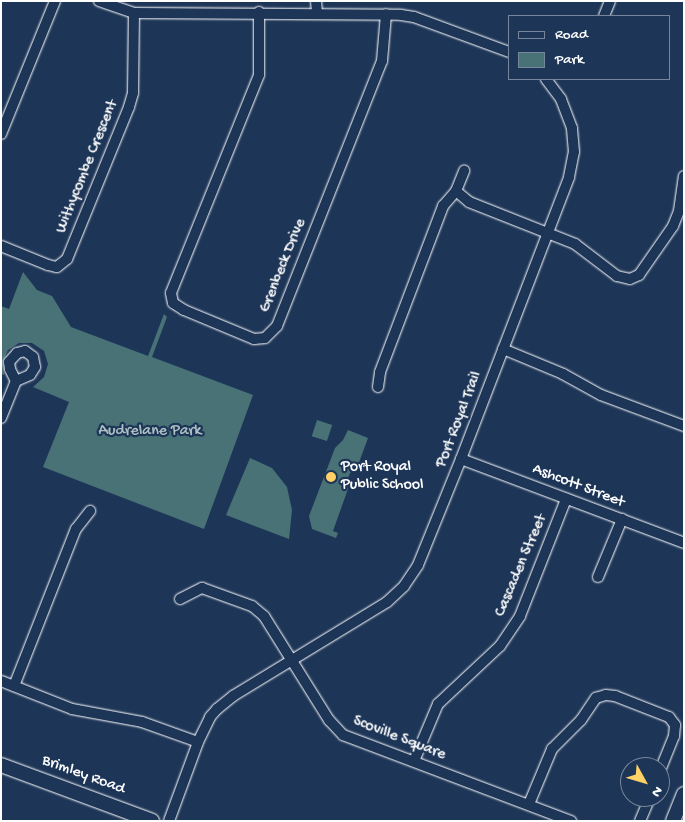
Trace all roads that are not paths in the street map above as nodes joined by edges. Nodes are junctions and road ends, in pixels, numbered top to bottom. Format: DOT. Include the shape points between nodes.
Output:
graph roads {
  1 [pos="55,1"];
  2 [pos="99,1"];
  3 [pos="190,1"];
  4 [pos="316,1"];
  5 [pos="610,1"];
  6 [pos="190,12"];
  7 [pos="259,12"];
  8 [pos="134,13"];
  9 [pos="317,13"];
  10 [pos="386,14"];
  11 [pos="604,15"];
  12 [pos="508,52"];
  13 [pos="550,80"];
  14 [pos="1,134"];
  15 [pos="464,171"];
  16 [pos="684,176"];
  17 [pos="456,191"];
  18 [pos="548,233"];
  19 [pos="1,246"];
  20 [pos="503,349"];
  21 [pos="16,381"];
  22 [pos="378,387"];
  23 [pos="1,418"];
  24 [pos="684,426"];
  25 [pos="461,459"];
  26 [pos="566,499"];
  27 [pos="90,511"];
  28 [pos="622,520"];
  29 [pos="684,543"];
  30 [pos="598,577"];
  31 [pos="180,599"];
  32 [pos="293,660"];
  33 [pos="1,680"];
  34 [pos="14,686"];
  35 [pos="198,742"];
  36 [pos="666,757"];
  37 [pos="414,761"];
  38 [pos="1,765"];
  39 [pos="684,794"];
  40 [pos="529,804"];
  41 [pos="646,807"];
  42 [pos="152,821"];
  43 [pos="168,821"];
  44 [pos="571,821"];
  45 [pos="640,821"];
  46 [pos="673,821"];
  1 -- 14 [label="street"];
  2 -- 8 [label="street"];
  3 -- 6 [label="street"];
  4 -- 9 [label="street"];
  5 -- 11 [label="street"];
  6 -- 7 [label="street"];
  6 -- 8 [label="street"];
  7 -- 9 [label="street"];
  7 -- 10 [label="street, Grenbeck Drive" via="258,75 171,293 173,303 184,310 254,338 265,338 277,326 382,61"];
  8 -- 19 [label="street, Withycombe Crescent" via="129,106 67,258 57,267"];
  9 -- 10 [label="street"];
  10 -- 12 [label="street" via="414,18"];
  13 -- 18 [label="street, Port Royal Trail" via="570,120 574,152 569,177"];
  15 -- 17 [label="street"];
  16 -- 18 [label="street" via="676,221 634,278 617,276 575,244"];
  17 -- 18 [label="street" via="469,202"];
  17 -- 22 [label="street" via="443,206 380,372"];
  18 -- 20 [label="street, Port Royal Trail"];
  20 -- 24 [label="street" via="563,374 601,395"];
  20 -- 25 [label="street, Port Royal Trail"];
  21 -- 23 [label="street"];
  25 -- 26 [label="street, Ashcott Street"];
  25 -- 32 [label="street, Port Royal Trail" via="427,545 404,586 380,607"];
  26 -- 28 [label="street, Ashcott Street"];
  26 -- 37 [label="street, Cascaden Street" via="520,616 500,646 438,704"];
  27 -- 34 [label="street" via="76,529"];
  28 -- 29 [label="street, Ashcott Street"];
  28 -- 30 [label="street"];
  31 -- 32 [label="street, Scoville Square" via="202,588 246,602 264,616"];
  32 -- 35 [label="street, Port Royal Trail" via="224,703 210,717"];
  32 -- 37 [label="street, Scoville Square" via="329,720 343,735"];
  33 -- 34 [label="street"];
  34 -- 35 [label="street" via="72,709 142,722"];
  35 -- 43 [label="street, Port Royal Trail"];
  36 -- 40 [label="street" via="675,725 669,718 614,696 596,698 581,720 552,749"];
  37 -- 40 [label="street, Scoville Square"];
  38 -- 42 [label="main road, Brimley Road"];
  39 -- 46 [label="main road"];
  40 -- 44 [label="street, Scoville Square"];
  41 -- 45 [label="street"];
}
